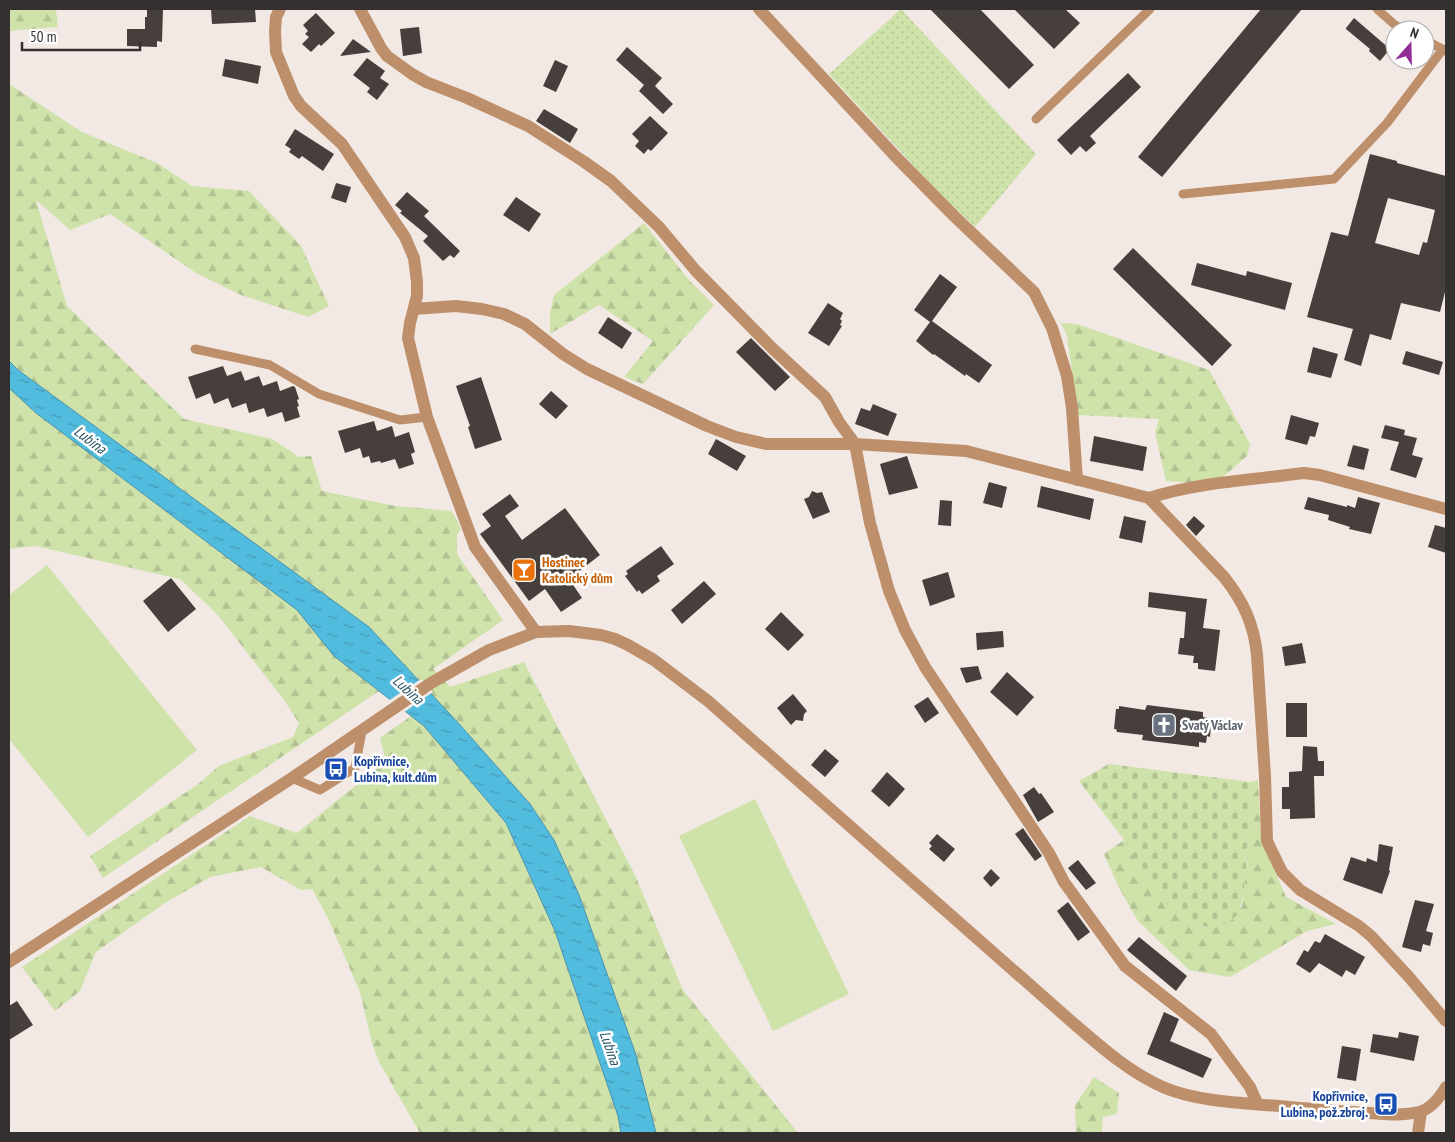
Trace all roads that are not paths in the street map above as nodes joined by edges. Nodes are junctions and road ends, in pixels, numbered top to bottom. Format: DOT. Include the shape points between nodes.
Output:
graph roads {
  1 [pos="280,9"];
  2 [pos="360,9"];
  3 [pos="759,9"];
  4 [pos="1150,9"];
  5 [pos="1377,9"];
  6 [pos="1390,20"];
  7 [pos="1445,50"];
  8 [pos="1036,119"];
  9 [pos="1184,194"];
  10 [pos="414,309"];
  11 [pos="195,349"];
  12 [pos="427,417"];
  13 [pos="855,444"];
  14 [pos="1077,480"];
  15 [pos="1149,498"];
  16 [pos="1446,509"];
  17 [pos="536,632"];
  18 [pos="362,731"];
  19 [pos="292,778"];
  20 [pos="9,962"];
  21 [pos="1446,1021"];
  22 [pos="1446,1087"];
  23 [pos="1257,1103"];
  24 [pos="1421,1112"];
  25 [pos="1418,1133"];
  1 -- 10 [label="street" via="276,17 274,42 284,74 301,106 342,144 405,237 414,258 417,282"];
  2 -- 13 [label="street" via="380,48 412,74 528,126 601,173 622,191 696,271 825,398"];
  3 -- 14 [label="street" via="896,157 1034,292 1052,328 1067,376"];
  4 -- 8 [label="lane"];
  5 -- 6 [label="lane"];
  7 -- 9 [label="lane" via="1387,123 1334,179"];
  10 -- 12 [label="street" via="408,338"];
  10 -- 13 [label="street" via="456,306 504,314 525,324 587,369 736,437 766,444"];
  11 -- 12 [label="lane" via="270,365 319,394 400,420"];
  12 -- 17 [label="street" via="475,546"];
  13 -- 14 [label="street" via="966,451"];
  13 -- 23 [label="street" via="870,523 889,591 925,667 1049,852 1064,882 1125,966 1211,1034 1250,1087"];
  14 -- 15 [label="street"];
  15 -- 16 [label="street" via="1194,487 1304,473"];
  15 -- 21 [label="street" via="1229,583 1250,619 1256,640 1267,840 1282,872 1300,890 1371,936"];
  17 -- 18 [label="street" via="489,650 431,683"];
  17 -- 23 [label="street" via="601,635 654,660 708,701 1072,1022 1131,1070 1167,1089 1201,1097"];
  18 -- 19 [label="street"];
  18 -- 19 [label="lane" via="355,768 320,790"];
  19 -- 20 [label="street"];
  22 -- 24 [label="street" via="1435,1103"];
  23 -- 24 [label="street" via="1398,1115"];
  24 -- 25 [label="street"];
}
